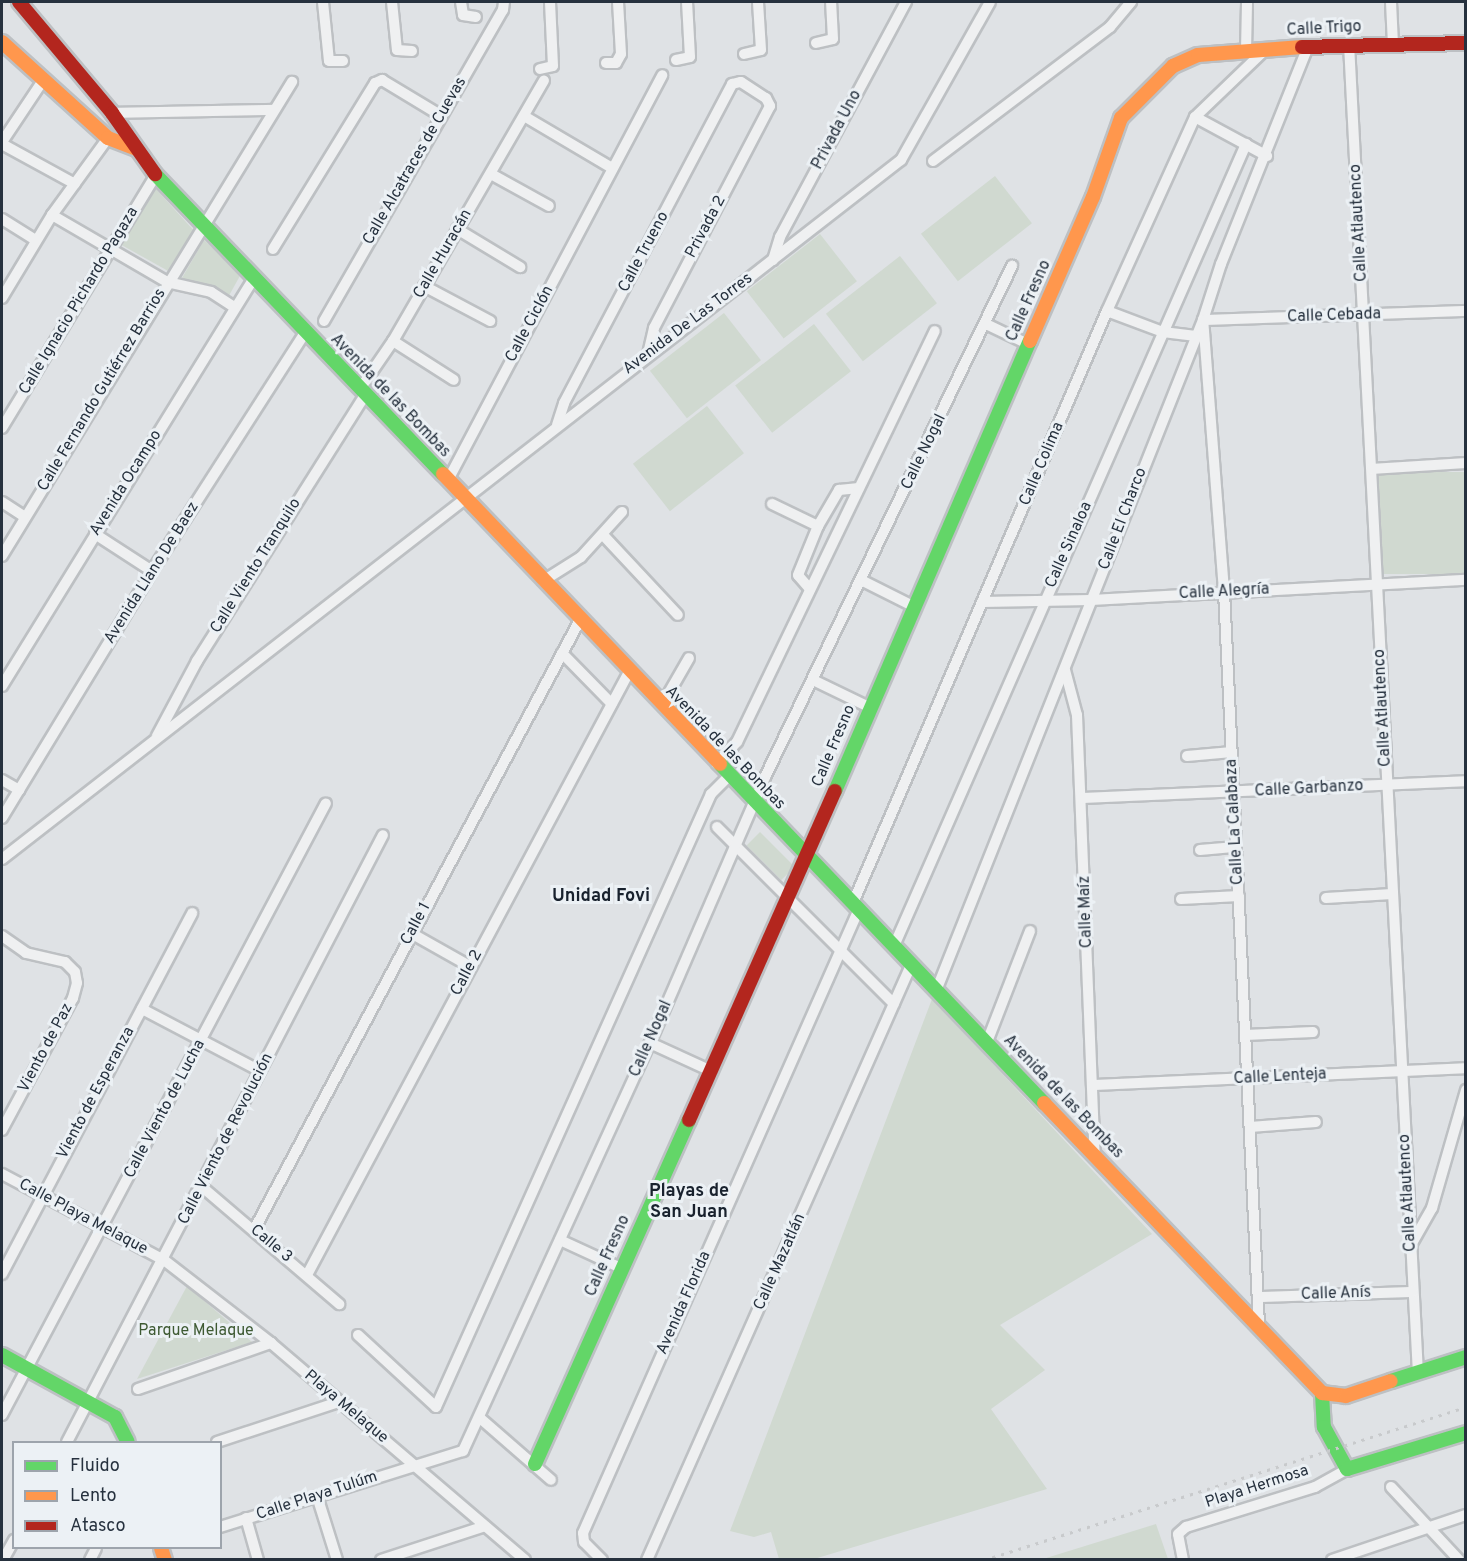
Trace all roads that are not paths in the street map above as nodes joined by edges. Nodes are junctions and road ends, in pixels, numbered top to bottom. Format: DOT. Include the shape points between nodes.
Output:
graph roads {
  1 [pos="19,2"];
  2 [pos="323,2"];
  3 [pos="392,2"];
  4 [pos="461,2"];
  5 [pos="504,2"];
  6 [pos="550,2"];
  7 [pos="618,2"];
  8 [pos="687,2"];
  9 [pos="758,2"];
  10 [pos="831,2"];
  11 [pos="906,2"];
  12 [pos="990,2"];
  13 [pos="1131,2"];
  14 [pos="1247,2"];
  15 [pos="1391,2"];
  16 [pos="476,17"];
  17 [pos="2,42"];
  18 [pos="816,43"];
  19 [pos="1466,43"];
  20 [pos="1349,44"];
  21 [pos="1393,44"];
  22 [pos="1308,46"];
  23 [pos="1266,49"];
  24 [pos="412,51"];
  25 [pos="1246,51"];
  26 [pos="744,54"];
  27 [pos="1185,58"];
  28 [pos="676,60"];
  29 [pos="343,61"];
  30 [pos="606,63"];
  31 [pos="540,69"];
  32 [pos="662,75"];
  33 [pos="44,79"];
  34 [pos="544,81"];
  35 [pos="736,81"];
  36 [pos="292,82"];
  37 [pos="274,110"];
  38 [pos="112,113"];
  39 [pos="440,115"];
  40 [pos="524,116"];
  41 [pos="1196,117"];
  42 [pos="108,138"];
  43 [pos="2,143"];
  44 [pos="1245,144"];
  45 [pos="136,149"];
  46 [pos="1267,156"];
  47 [pos="933,161"];
  48 [pos="612,168"];
  49 [pos="491,174"];
  50 [pos="156,175"];
  51 [pos="75,184"];
  52 [pos="549,206"];
  53 [pos="52,215"];
  54 [pos="2,219"];
  55 [pos="202,225"];
  56 [pos="457,230"];
  57 [pos="36,240"];
  58 [pos="273,249"];
  59 [pos="109,251"];
  60 [pos="773,260"];
  61 [pos="1012,266"];
  62 [pos="520,267"];
  63 [pos="253,280"];
  64 [pos="167,282"];
  65 [pos="424,286"];
  66 [pos="2,297"];
  67 [pos="234,307"];
  68 [pos="1107,311"];
  69 [pos="1466,311"];
  70 [pos="1364,316"];
  71 [pos="1203,320"];
  72 [pos="324,321"];
  73 [pos="490,321"];
  74 [pos="986,324"];
  75 [pos="306,331"];
  76 [pos="935,331"];
  77 [pos="1163,332"];
  78 [pos="1194,336"];
  79 [pos="393,341"];
  80 [pos="1028,344"];
  81 [pos="648,355"];
  82 [pos="454,380"];
  83 [pos="363,392"];
  84 [pos="557,426"];
  85 [pos="2,428"];
  86 [pos="1466,463"];
  87 [pos="1372,469"];
  88 [pos="448,480"];
  89 [pos="859,488"];
  90 [pos="465,498"];
  91 [pos="2,502"];
  92 [pos="772,504"];
  93 [pos="622,512"];
  94 [pos="25,517"];
  95 [pos="818,526"];
  96 [pos="94,534"];
  97 [pos="604,536"];
  98 [pos="2,556"];
  99 [pos="152,571"];
  100 [pos="861,580"];
  101 [pos="1466,580"];
  102 [pos="543,581"];
  103 [pos="1377,584"];
  104 [pos="810,590"];
  105 [pos="1224,591"];
  106 [pos="1045,600"];
  107 [pos="1092,600"];
  108 [pos="982,602"];
  109 [pos="913,606"];
  110 [pos="678,615"];
  111 [pos="580,620"];
  112 [pos="562,653"];
  113 [pos="689,658"];
  114 [pos="1065,670"];
  115 [pos="629,672"];
  116 [pos="813,680"];
  117 [pos="2,686"];
  118 [pos="612,704"];
  119 [pos="662,705"];
  120 [pos="869,707"];
  121 [pos="154,742"];
  122 [pos="1232,752"];
  123 [pos="1187,756"];
  124 [pos="717,764"];
  125 [pos="729,776"];
  126 [pos="2,780"];
  127 [pos="1466,781"];
  128 [pos="1386,785"];
  129 [pos="19,790"];
  130 [pos="1234,792"];
  131 [pos="1082,798"];
  132 [pos="756,802"];
  133 [pos="326,803"];
  134 [pos="2,818"];
  135 [pos="717,827"];
  136 [pos="383,835"];
  137 [pos="736,847"];
  138 [pos="1236,847"];
  139 [pos="1200,850"];
  140 [pos="805,854"];
  141 [pos="2,859"];
  142 [pos="1392,894"];
  143 [pos="1239,896"];
  144 [pos="1326,898"];
  145 [pos="788,899"];
  146 [pos="1181,899"];
  147 [pos="856,906"];
  148 [pos="192,913"];
  149 [pos="1030,931"];
  150 [pos="411,933"];
  151 [pos="2,936"];
  152 [pos="894,946"];
  153 [pos="839,951"];
  154 [pos="911,965"];
  155 [pos="471,967"];
  156 [pos="936,991"];
  157 [pos="894,1004"];
  158 [pos="141,1009"];
  159 [pos="1313,1032"];
  160 [pos="1245,1035"];
  161 [pos="201,1040"];
  162 [pos="987,1042"];
  163 [pos="650,1043"];
  164 [pos="1466,1068"];
  165 [pos="709,1070"];
  166 [pos="1401,1070"];
  167 [pos="260,1071"];
  168 [pos="1248,1079"];
  169 [pos="1094,1085"];
  170 [pos="1466,1090"];
  171 [pos="1316,1122"];
  172 [pos="1250,1127"];
  173 [pos="2,1130"];
  174 [pos="1095,1156"];
  175 [pos="2,1174"];
  176 [pos="201,1186"];
  177 [pos="42,1195"];
  178 [pos="102,1227"];
  179 [pos="254,1230"];
  180 [pos="560,1240"];
  181 [pos="1411,1245"];
  182 [pos="164,1260"];
  183 [pos="621,1268"];
  184 [pos="2,1274"];
  185 [pos="307,1275"];
  186 [pos="1413,1292"];
  187 [pos="1259,1297"];
  188 [pos="339,1304"];
  189 [pos="1259,1325"];
  190 [pos="358,1335"];
  191 [pos="271,1343"];
  192 [pos="2,1355"];
  193 [pos="1466,1357"];
  194 [pos="27,1368"];
  195 [pos="1418,1372"];
  196 [pos="138,1389"];
  197 [pos="1322,1394"];
  198 [pos="90,1402"];
  199 [pos="339,1402"];
  200 [pos="2,1415"];
  201 [pos="480,1418"];
  202 [pos="1466,1433"];
  203 [pos="68,1441"];
  204 [pos="127,1441"];
  205 [pos="222,1441"];
  206 [pos="412,1464"];
  207 [pos="535,1464"];
  208 [pos="1347,1469"];
  209 [pos="551,1480"];
  210 [pos="1391,1487"];
  211 [pos="317,1496"];
  212 [pos="1466,1515"];
  213 [pos="246,1518"];
  214 [pos="222,1526"];
  215 [pos="484,1526"];
  216 [pos="1428,1527"];
  217 [pos="12,1544"];
  218 [pos="1348,1557"];
  219 [pos="3,1560"];
  220 [pos="258,1560"];
  221 [pos="337,1560"];
  222 [pos="381,1560"];
  223 [pos="525,1560"];
  224 [pos="602,1560"];
  225 [pos="648,1560"];
  226 [pos="1183,1560"];
  227 [pos="1332,1560"];
  228 [pos="1459,1560"];
  1 -- 38 [label="street, Avenida de las Bombas"];
  2 -- 29 [label="street" via="329,62"];
  3 -- 24 [label="street" via="397,50"];
  4 -- 16 [label="street" via="463,15"];
  5 -- 39 [label="street, Calle Alcatraces de Cuevas"];
  6 -- 31 [label="street" via="553,66"];
  7 -- 30 [label="street" via="621,54 616,63"];
  8 -- 28 [label="street" via="690,57"];
  9 -- 26 [label="street" via="761,50"];
  10 -- 18 [label="street" via="833,39"];
  11 -- 60 [label="street, Privada Uno" via="780,237"];
  12 -- 60 [label="street, Avenida De Las Torres" via="901,160"];
  13 -- 47 [label="street" via="1110,27"];
  14 -- 25 [label="street"];
  15 -- 21 [label="street"];
  17 -- 33 [label="street"];
  19 -- 21 [label="street, Calle Trigo"];
  20 -- 21 [label="street, Calle Trigo"];
  20 -- 22 [label="street, Calle Trigo"];
  20 -- 70 [label="street, Calle Atlautenco"];
  22 -- 23 [label="street, Calle Trigo"];
  22 -- 46 [label="street, Calle El Charco"];
  23 -- 25 [label="street, Calle Trigo"];
  23 -- 41 [label="street, Calle Colima"];
  25 -- 27 [label="street, Calle Trigo"];
  27 -- 80 [label="street, Calle Fresno" via="1121,118 1093,197"];
  32 -- 48 [label="street, Calle Ciclón"];
  33 -- 42 [label="street"];
  33 -- 43 [label="street"];
  34 -- 40 [label="street, Calle Huracán"];
  35 -- 81 [label="street, Privada 2" via="769,101 654,328"];
  35 -- 84 [label="street, Calle Trueno" via="564,404"];
  36 -- 37 [label="street, Calle Fernando Gutiérrez Barrios"];
  37 -- 38 [label="street"];
  37 -- 55 [label="street, Calle Fernando Gutiérrez Barrios"];
  38 -- 45 [label="street, Avenida de las Bombas"];
  39 -- 58 [label="street" via="382,80 375,83"];
  39 -- 72 [label="street, Calle Alcatraces de Cuevas"];
  40 -- 48 [label="street"];
  40 -- 49 [label="street, Calle Huracán"];
  41 -- 44 [label="street"];
  41 -- 68 [label="street, Calle Colima"];
  42 -- 45 [label="street"];
  42 -- 51 [label="street"];
  43 -- 51 [label="street"];
  44 -- 46 [label="street"];
  44 -- 77 [label="street, Calle Sinaloa"];
  45 -- 50 [label="street, Avenida de las Bombas"];
  46 -- 71 [label="street, Calle El Charco" via="1221,264"];
  48 -- 88 [label="street, Calle Ciclón"];
  49 -- 52 [label="street"];
  49 -- 56 [label="street, Calle Huracán"];
  50 -- 55 [label="street, Avenida de las Bombas"];
  50 -- 59 [label="street, Calle Ignacio Pichardo Pagaza"];
  51 -- 53 [label="street"];
  53 -- 57 [label="street"];
  53 -- 59 [label="street"];
  54 -- 57 [label="street"];
  55 -- 63 [label="street, Avenida de las Bombas"];
  55 -- 64 [label="street, Calle Fernando Gutiérrez Barrios"];
  56 -- 62 [label="street"];
  56 -- 65 [label="street, Calle Huracán"];
  57 -- 66 [label="street"];
  59 -- 64 [label="street"];
  59 -- 85 [label="street, Calle Ignacio Pichardo Pagaza"];
  60 -- 81 [label="street, Avenida De Las Torres"];
  61 -- 74 [label="street, Calle Nogal"];
  63 -- 67 [label="street, Avenida Ocampo"];
  63 -- 75 [label="street, Avenida de las Bombas"];
  64 -- 67 [label="street" via="211,292"];
  64 -- 94 [label="street, Calle Fernando Gutiérrez Barrios"];
  65 -- 73 [label="street"];
  65 -- 79 [label="street, Calle Huracán"];
  67 -- 96 [label="street, Avenida Ocampo"];
  68 -- 77 [label="street"];
  68 -- 108 [label="street, Calle Colima"];
  69 -- 70 [label="street, Calle Cebada"];
  70 -- 71 [label="street, Calle Cebada"];
  70 -- 87 [label="street, Calle Atlautenco"];
  71 -- 78 [label="street, Calle El Charco"];
  71 -- 105 [label="street, Calle La Calabaza"];
  74 -- 80 [label="street"];
  74 -- 100 [label="street, Calle Nogal"];
  75 -- 83 [label="street, Avenida de las Bombas"];
  75 -- 99 [label="street, Avenida Llano De Baez"];
  76 -- 89 [label="street"];
  77 -- 78 [label="street"];
  77 -- 106 [label="street, Calle Sinaloa"];
  78 -- 107 [label="street, Calle El Charco"];
  79 -- 82 [label="street"];
  79 -- 83 [label="street, Calle Huracán"];
  80 -- 109 [label="street, Calle Fresno"];
  81 -- 84 [label="street, Avenida De Las Torres"];
  83 -- 88 [label="street, Avenida de las Bombas"];
  83 -- 121 [label="street, Calle Viento Tranquilo" via="197,661"];
  84 -- 90 [label="street, Avenida De Las Torres"];
  86 -- 87 [label="street"];
  87 -- 103 [label="street, Calle Atlautenco"];
  88 -- 90 [label="street, Avenida de las Bombas"];
  89 -- 95 [label="street" via="839,490"];
  89 -- 104 [label="street"];
  90 -- 102 [label="street, Avenida de las Bombas"];
  90 -- 121 [label="street, Avenida De Las Torres"];
  91 -- 94 [label="street"];
  92 -- 95 [label="street"];
  93 -- 97 [label="street"];
  94 -- 98 [label="street, Calle Fernando Gutiérrez Barrios"];
  95 -- 104 [label="street" via="798,575"];
  96 -- 99 [label="street"];
  96 -- 117 [label="street, Avenida Ocampo"];
  97 -- 102 [label="street" via="581,557"];
  97 -- 110 [label="street"];
  99 -- 129 [label="street, Avenida Llano De Baez"];
  100 -- 109 [label="street"];
  100 -- 116 [label="street, Calle Nogal"];
  101 -- 103 [label="street, Calle Alegría"];
  102 -- 111 [label="street, Avenida de las Bombas"];
  103 -- 105 [label="street, Calle Alegría"];
  103 -- 128 [label="street, Calle Atlautenco"];
  104 -- 124 [label="street" via="737,741"];
  105 -- 107 [label="street, Calle Alegría"];
  105 -- 122 [label="street, Calle La Calabaza"];
  106 -- 107 [label="street, Calle Alegría"];
  106 -- 108 [label="street, Calle Alegría"];
  106 -- 152 [label="street, Calle Sinaloa"];
  107 -- 114 [label="street, Calle El Charco"];
  108 -- 147 [label="street, Calle Colima"];
  109 -- 120 [label="street, Calle Fresno"];
  111 -- 112 [label="street, Calle 1"];
  111 -- 115 [label="street, Avenida de las Bombas"];
  112 -- 118 [label="street"];
  112 -- 150 [label="street, Calle 1"];
  113 -- 119 [label="street"];
  114 -- 131 [label="street, Calle Maíz" via="1077,715"];
  114 -- 156 [label="street, Calle El Charco"];
  115 -- 118 [label="street, Calle 2"];
  115 -- 119 [label="street, Avenida de las Bombas"];
  116 -- 120 [label="street"];
  116 -- 132 [label="street, Calle Nogal"];
  118 -- 155 [label="street, Calle 2"];
  119 -- 124 [label="street, Avenida de las Bombas"];
  120 -- 140 [label="street, Calle Fresno"];
  121 -- 141 [label="street, Avenida De Las Torres"];
  122 -- 123 [label="street"];
  122 -- 130 [label="street, Calle La Calabaza"];
  124 -- 125 [label="street, Avenida de las Bombas"];
  125 -- 132 [label="street, Avenida de las Bombas"];
  125 -- 190 [label="street" via="711,795 436,1407"];
  126 -- 129 [label="street"];
  127 -- 128 [label="street, Calle Garbanzo"];
  128 -- 130 [label="street, Calle Garbanzo"];
  128 -- 142 [label="street, Calle Atlautenco"];
  129 -- 134 [label="street, Avenida Llano De Baez"];
  130 -- 131 [label="street, Calle Garbanzo"];
  130 -- 138 [label="street, Calle La Calabaza"];
  131 -- 169 [label="street, Calle Maíz"];
  132 -- 137 [label="street, Calle Nogal"];
  132 -- 140 [label="street, Avenida de las Bombas"];
  133 -- 161 [label="street, Calle Viento de Lucha"];
  135 -- 137 [label="street"];
  136 -- 167 [label="street, Calle Viento de Revolución"];
  137 -- 145 [label="street"];
  137 -- 163 [label="street, Calle Nogal"];
  138 -- 139 [label="street"];
  138 -- 143 [label="street, Calle La Calabaza"];
  140 -- 145 [label="street, Calle Fresno"];
  140 -- 147 [label="street, Avenida de las Bombas"];
  142 -- 144 [label="street"];
  142 -- 166 [label="street, Calle Atlautenco"];
  143 -- 146 [label="street"];
  143 -- 160 [label="street, Calle La Calabaza"];
  145 -- 153 [label="street"];
  145 -- 165 [label="street, Calle Fresno"];
  147 -- 152 [label="street, Avenida de las Bombas"];
  147 -- 153 [label="street, Avenida Florida"];
  148 -- 158 [label="street, Viento de Esperanza"];
  149 -- 162 [label="street"];
  150 -- 155 [label="street"];
  150 -- 179 [label="street, Calle 1"];
  151 -- 173 [label="street, Viento de Paz" via="26,953 65,962 75,972 73,998"];
  152 -- 154 [label="street, Avenida de las Bombas"];
  153 -- 157 [label="street"];
  153 -- 224 [label="street, Avenida Florida" via="583,1533 584,1542"];
  154 -- 156 [label="street, Avenida de las Bombas"];
  154 -- 157 [label="street, Calle Mazatlán"];
  155 -- 185 [label="street, Calle 2"];
  156 -- 162 [label="street, Avenida de las Bombas"];
  157 -- 225 [label="street, Calle Mazatlán"];
  158 -- 161 [label="street"];
  158 -- 177 [label="street, Viento de Esperanza"];
  159 -- 160 [label="street"];
  160 -- 168 [label="street, Calle La Calabaza"];
  161 -- 167 [label="street"];
  161 -- 178 [label="street, Calle Viento de Lucha"];
  162 -- 174 [label="street, Avenida de las Bombas"];
  163 -- 165 [label="street"];
  163 -- 180 [label="street, Calle Nogal"];
  164 -- 166 [label="street, Calle Lenteja"];
  165 -- 183 [label="street, Calle Fresno"];
  166 -- 168 [label="street, Calle Lenteja"];
  166 -- 181 [label="street, Calle Atlautenco"];
  167 -- 176 [label="street, Calle Viento de Revolución"];
  168 -- 169 [label="street, Calle Lenteja"];
  168 -- 172 [label="street, Calle La Calabaza"];
  169 -- 174 [label="street, Calle Maíz"];
  170 -- 181 [label="street" via="1432,1208"];
  171 -- 172 [label="street"];
  172 -- 187 [label="street, Calle La Calabaza"];
  174 -- 189 [label="street, Avenida de las Bombas"];
  175 -- 177 [label="street, Calle Playa Melaque"];
  176 -- 179 [label="street, Calle 3"];
  176 -- 182 [label="street, Calle Viento de Revolución"];
  177 -- 178 [label="street, Calle Playa Melaque"];
  177 -- 184 [label="street, Viento de Esperanza"];
  178 -- 182 [label="street, Calle Playa Melaque"];
  178 -- 194 [label="street, Calle Viento de Lucha"];
  179 -- 185 [label="street, Calle 3"];
  180 -- 183 [label="street"];
  180 -- 201 [label="street, Calle Nogal"];
  181 -- 186 [label="street, Calle Atlautenco"];
  182 -- 191 [label="street, Playa Melaque"];
  182 -- 198 [label="street, Calle Viento de Revolución"];
  183 -- 207 [label="street, Calle Fresno"];
  185 -- 188 [label="street, Calle 3"];
  186 -- 187 [label="street, Calle Anís"];
  186 -- 195 [label="street, Calle Atlautenco"];
  187 -- 189 [label="street, Calle La Calabaza"];
  189 -- 197 [label="street, Avenida de las Bombas"];
  191 -- 196 [label="street"];
  191 -- 199 [label="street, Playa Melaque"];
  192 -- 194 [label="street"];
  193 -- 195 [label="street"];
  194 -- 198 [label="street"];
  194 -- 200 [label="street, Calle Viento de Lucha"];
  195 -- 197 [label="street" via="1346,1396"];
  197 -- 208 [label="street" via="1324,1427"];
  198 -- 203 [label="street, Calle Viento de Revolución"];
  198 -- 204 [label="street" via="115,1417"];
  199 -- 205 [label="street"];
  199 -- 206 [label="street, Playa Melaque"];
  201 -- 206 [label="street, Calle Nogal" via="463,1451"];
  201 -- 207 [label="street"];
  202 -- 208 [label="street, Playa Hermosa"];
  206 -- 211 [label="street, Calle Playa Tulúm"];
  206 -- 215 [label="street, Playa Melaque"];
  207 -- 209 [label="street"];
  208 -- 226 [label="street, Playa Hermosa" via="1315,1487 1186,1527 1178,1534"];
  210 -- 216 [label="street"];
  211 -- 213 [label="street, Calle Playa Tulúm"];
  211 -- 221 [label="street"];
  212 -- 216 [label="street"];
  213 -- 214 [label="street, Calle Playa Tulúm"];
  213 -- 220 [label="street"];
  215 -- 222 [label="street"];
  215 -- 223 [label="street, Playa Melaque"];
  216 -- 218 [label="street"];
  216 -- 228 [label="street"];
  217 -- 219 [label="street"];
  218 -- 227 [label="street"];
}
